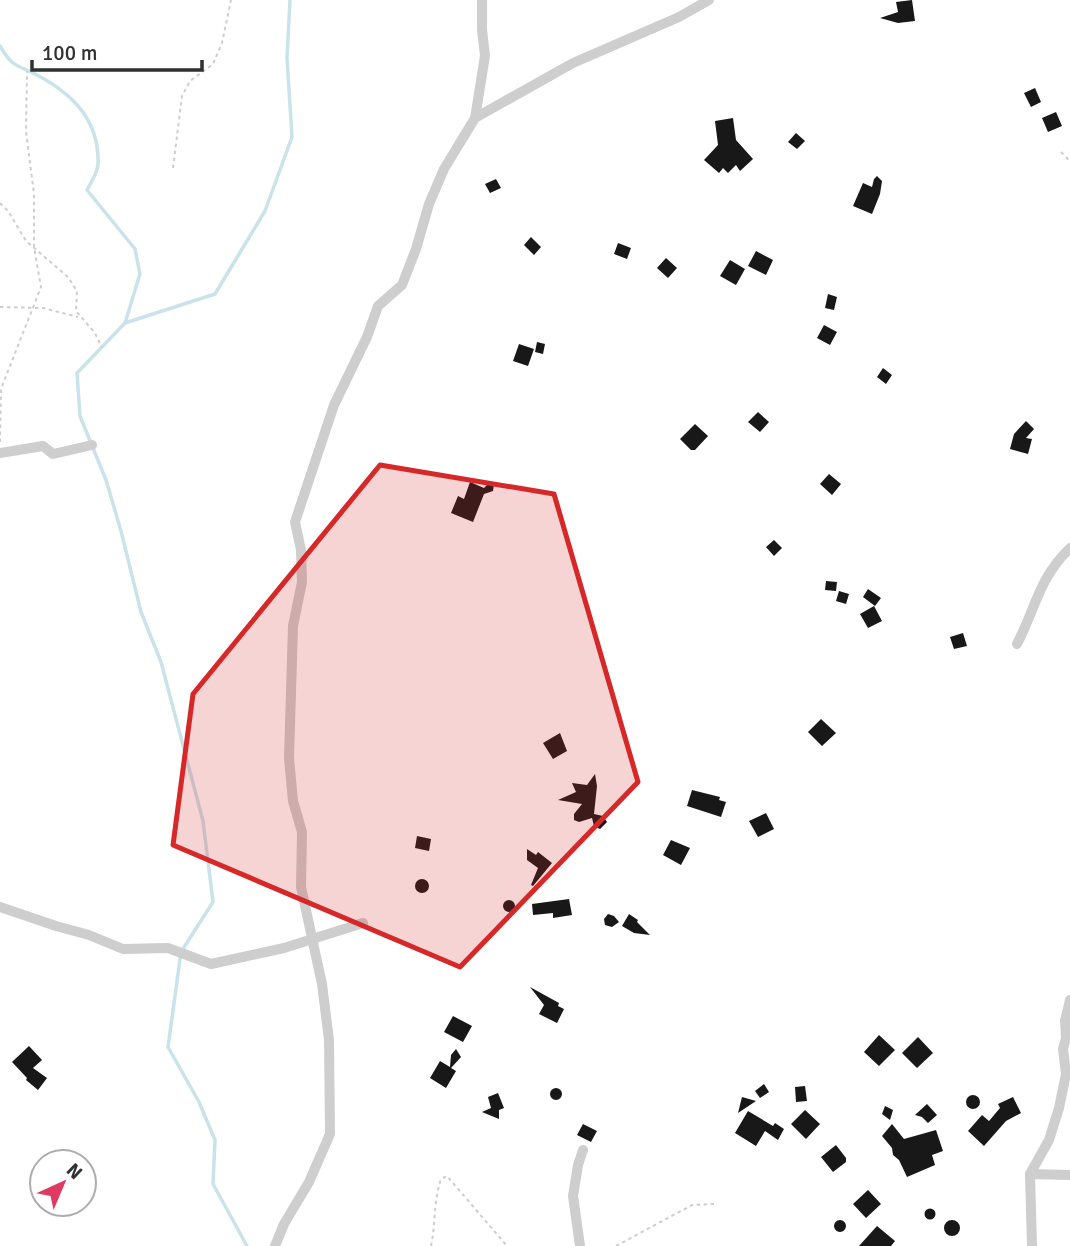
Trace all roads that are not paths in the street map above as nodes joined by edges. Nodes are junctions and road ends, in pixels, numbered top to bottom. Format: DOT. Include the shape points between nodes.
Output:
graph roads {
  1 [pos="482,0"];
  2 [pos="709,0"];
  3 [pos="475,118"];
  4 [pos="92,445"];
  5 [pos="0,453"];
  6 [pos="1070,548"];
  7 [pos="1017,644"];
  8 [pos="0,907"];
  9 [pos="363,923"];
  10 [pos="312,939"];
  11 [pos="1070,1000"];
  12 [pos="583,1150"];
  13 [pos="1030,1174"];
  14 [pos="1070,1175"];
  15 [pos="275,1246"];
  16 [pos="580,1246"];
  17 [pos="1032,1246"];
  1 -- 3 [label="street" via="485,56"];
  2 -- 3 [label="street" via="679,18 573,63"];
  3 -- 10 [label="street" via="444,169 402,285 378,306 334,405 295,522 302,582 293,626 289,758 293,801 302,832 301,887"];
  4 -- 5 [label="street" via="53,454 43,446"];
  6 -- 7 [label="street" via="1039,590"];
  8 -- 10 [label="street" via="123,949 168,948 212,964"];
  9 -- 10 [label="street"];
  10 -- 15 [label="street" via="329,1040 330,1135"];
  11 -- 13 [label="street" via="1063,1049 1066,1074 1059,1108 1049,1140"];
  12 -- 16 [label="street" via="573,1196"];
  13 -- 14 [label="street"];
  13 -- 17 [label="street"];
}
